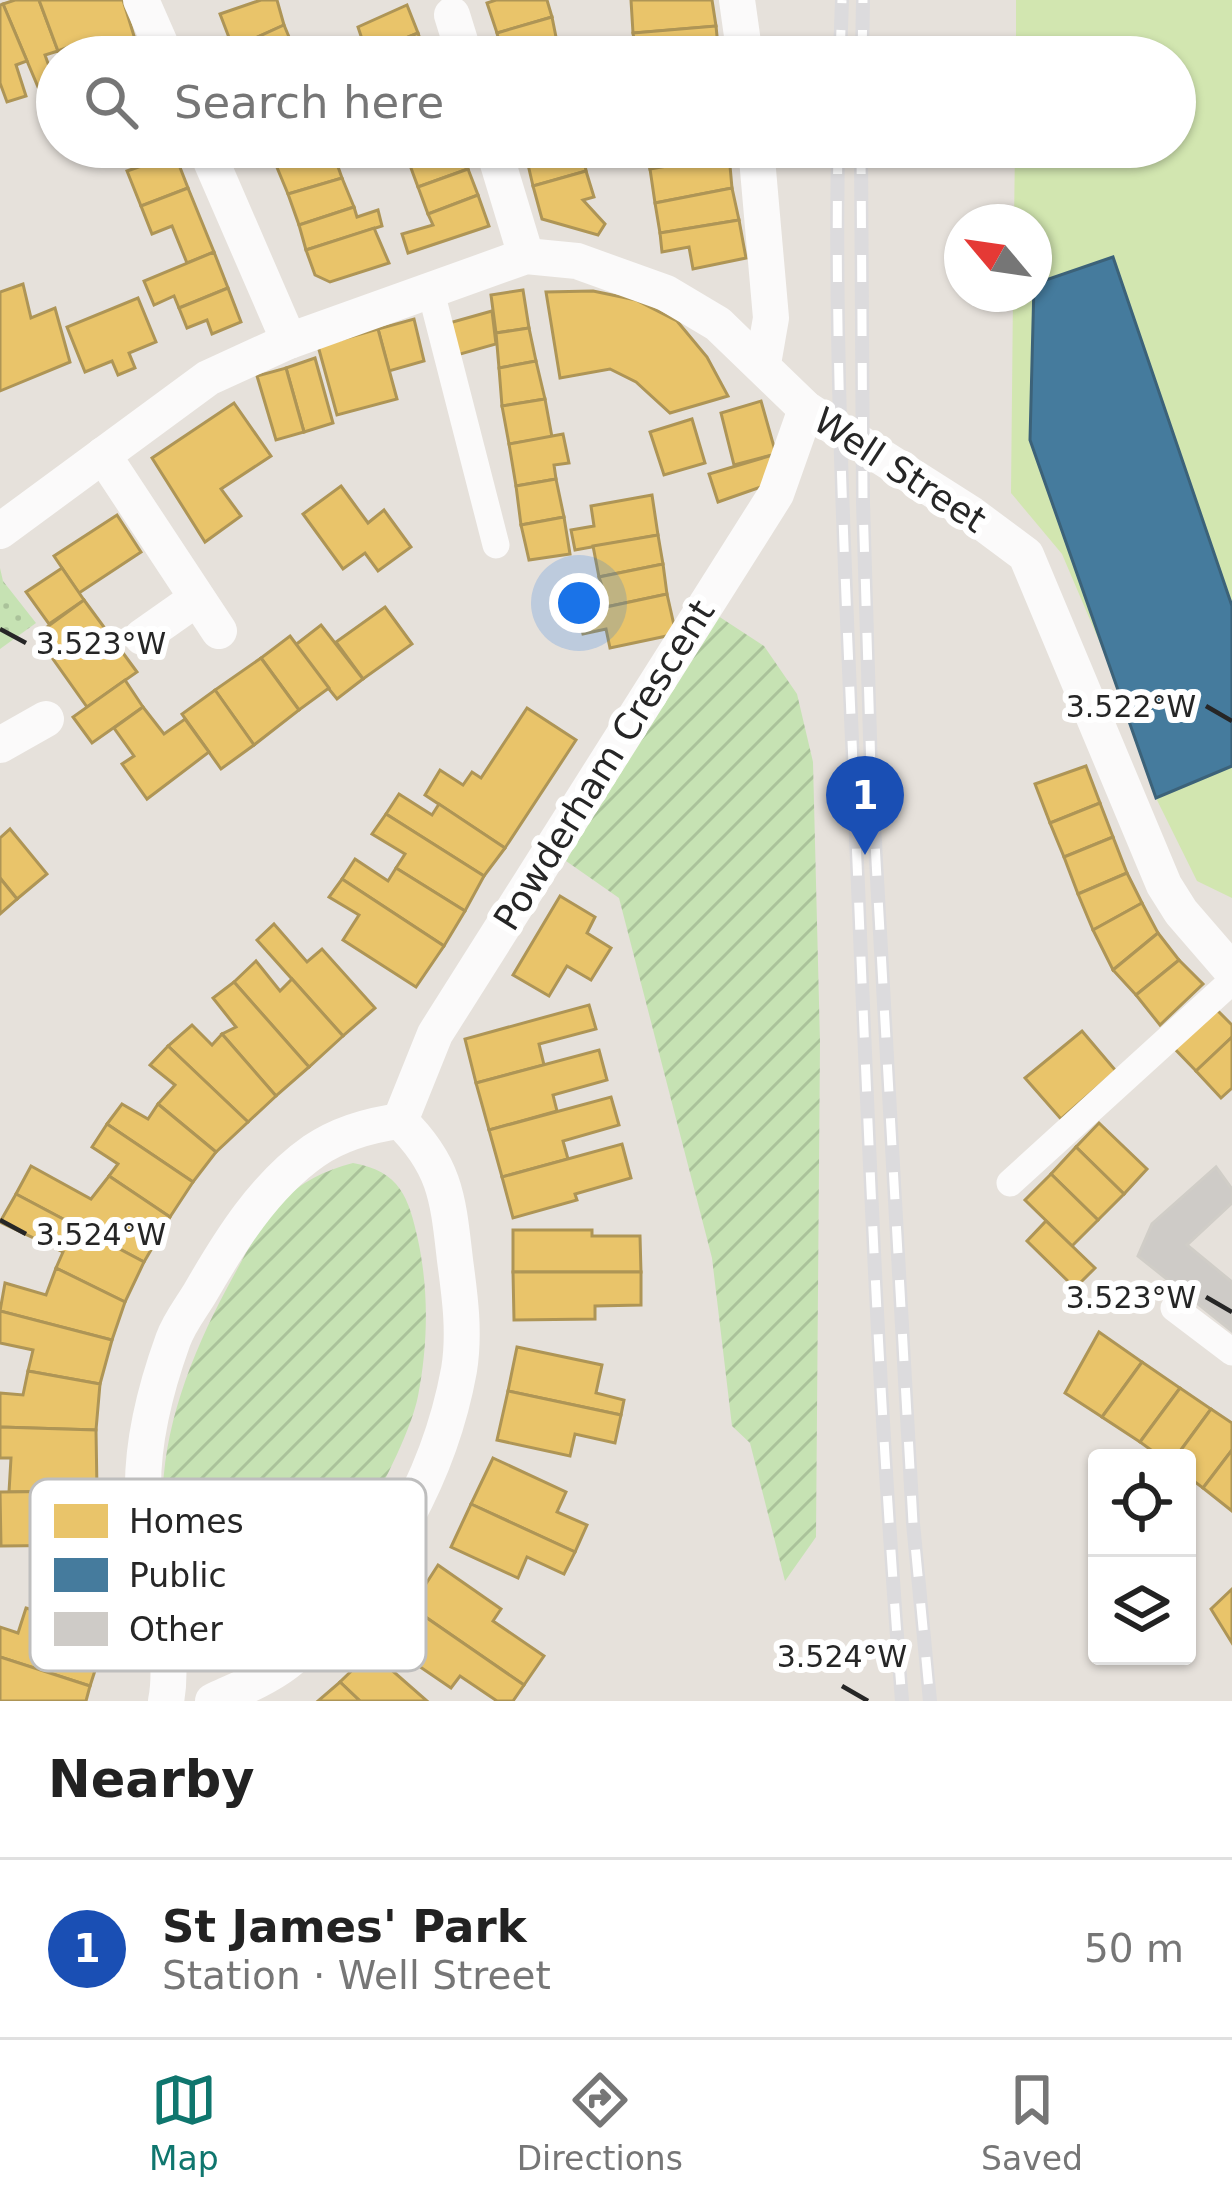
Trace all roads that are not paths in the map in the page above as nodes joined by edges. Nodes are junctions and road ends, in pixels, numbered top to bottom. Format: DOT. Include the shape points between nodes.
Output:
graph roads {
  1 [pos="141,0"];
  2 [pos="737,0"];
  3 [pos="452,15"];
  4 [pos="157,36"];
  5 [pos="458,36"];
  6 [pos="742,36"];
  7 [pos="214,168"];
  8 [pos="499,168"];
  9 [pos="758,168"];
  10 [pos="526,256"];
  11 [pos="430,288"];
  12 [pos="289,341"];
  13 [pos="763,364"];
  14 [pos="806,409"];
  15 [pos="103,455"];
  16 [pos="0,531"];
  17 [pos="496,545"];
  18 [pos="196,599"];
  19 [pos="219,631"];
  20 [pos="142,637"];
  21 [pos="46,719"];
  22 [pos="0,745"];
  23 [pos="1232,971"];
  24 [pos="1232,980"];
  25 [pos="400,1121"];
  26 [pos="1010,1183"];
  27 [pos="1174,1308"];
  28 [pos="1232,1352"];
  29 [pos="143,1479"];
  30 [pos="425,1479"];
  31 [pos="273,1671"];
  32 [pos="213,1701"];
  1 -- 4 [label="street"];
  2 -- 6 [label="street"];
  3 -- 5 [label="street"];
  7 -- 12 [label="street"];
  8 -- 10 [label="street"];
  9 -- 13 [label="street" via="771,318"];
  10 -- 11 [label="street, Well Street"];
  10 -- 13 [label="street, Well Street" via="577,261 666,293"];
  11 -- 12 [label="street, Well Street"];
  11 -- 17 [label="street"];
  12 -- 15 [label="street, Well Street" via="208,378"];
  13 -- 14 [label="street, Well Street"];
  14 -- 23 [label="street, Well Street" via="1026,555 1164,885"];
  14 -- 25 [label="street, Powderham Crescent" via="776,494 435,1034"];
  15 -- 16 [label="street, Well Street"];
  15 -- 18 [label="street"];
  18 -- 19 [label="street"];
  18 -- 20 [label="street"];
  21 -- 22 [label="street"];
  24 -- 26 [label="street"];
  25 -- 29 [label="street" via="368,1125 314,1150 223,1252 174,1336"];
  25 -- 30 [label="street" via="426,1147 447,1198 462,1324 459,1368"];
  27 -- 28 [label="street"];
  31 -- 32 [label="street"];
}
